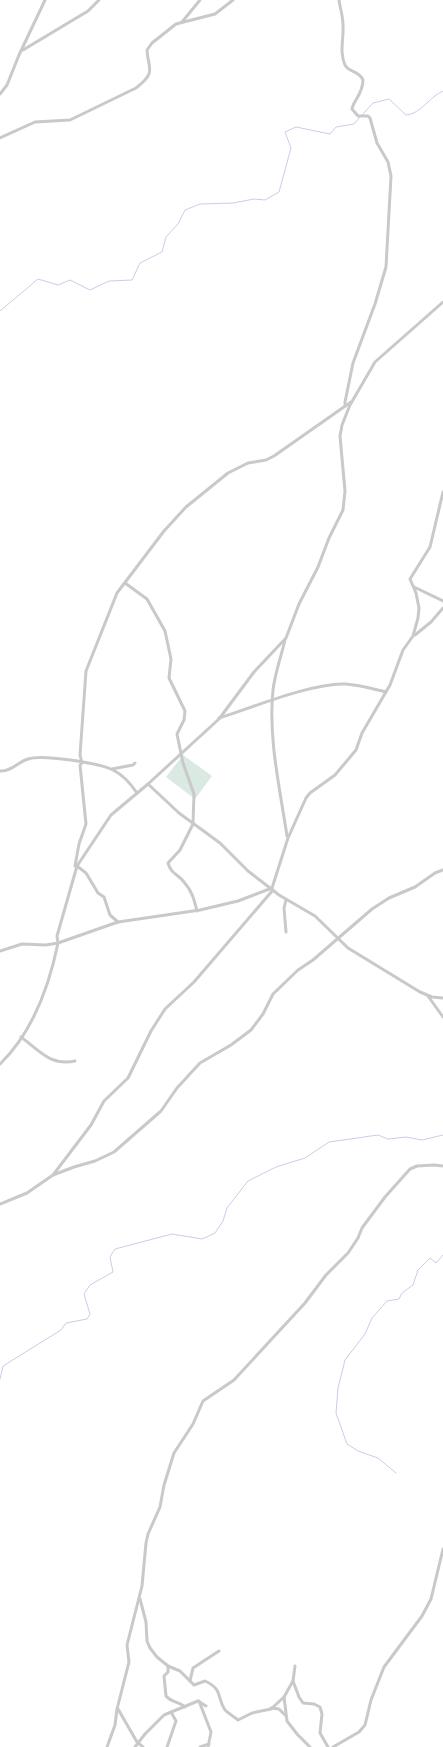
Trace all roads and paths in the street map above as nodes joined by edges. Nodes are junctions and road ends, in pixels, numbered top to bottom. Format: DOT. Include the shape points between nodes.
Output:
graph roads {
  1 [pos="45,0"];
  2 [pos="99,0"];
  3 [pos="200,0"];
  4 [pos="233,0"];
  5 [pos="339,0"];
  6 [pos="180,23"];
  7 [pos="22,51"];
  8 [pos="0,94"];
  9 [pos="0,138"];
  10 [pos="443,302"];
  11 [pos="354,400"];
  12 [pos="345,406"];
  13 [pos="443,492"];
  14 [pos="125,583"];
  15 [pos="414,587"];
  16 [pos="443,601"];
  17 [pos="443,608"];
  18 [pos="413,636"];
  19 [pos="286,638"];
  20 [pos="386,692"];
  21 [pos="273,701"];
  22 [pos="219,719"];
  23 [pos="182,753"];
  24 [pos="82,763"];
  25 [pos="135,763"];
  26 [pos="112,769"];
  27 [pos="0,771"];
  28 [pos="148,784"];
  29 [pos="137,793"];
  30 [pos="193,824"];
  31 [pos="288,838"];
  32 [pos="77,866"];
  33 [pos="443,870"];
  34 [pos="75,873"];
  35 [pos="272,889"];
  36 [pos="286,900"];
  37 [pos="196,911"];
  38 [pos="118,922"];
  39 [pos="286,932"];
  40 [pos="337,939"];
  41 [pos="58,943"];
  42 [pos="0,951"];
  43 [pos="428,996"];
  44 [pos="443,998"];
  45 [pos="443,1017"];
  46 [pos="21,1037"];
  47 [pos="75,1061"];
  48 [pos="0,1064"];
  49 [pos="443,1166"];
  50 [pos="53,1175"];
  51 [pos="0,1204"];
  52 [pos="443,1549"];
  53 [pos="139,1598"];
  54 [pos="219,1651"];
  55 [pos="168,1666"];
  56 [pos="295,1666"];
  57 [pos="190,1681"];
  58 [pos="293,1681"];
  59 [pos="284,1696"];
  60 [pos="199,1701"];
  61 [pos="206,1706"];
  62 [pos="185,1707"];
  63 [pos="272,1708"];
  64 [pos="118,1709"];
  65 [pos="171,1712"];
  66 [pos="286,1716"];
  67 [pos="138,1744"];
  68 [pos="208,1745"];
  69 [pos="107,1747"];
  70 [pos="135,1747"];
  71 [pos="143,1747"];
  72 [pos="167,1747"];
  73 [pos="200,1747"];
  74 [pos="310,1747"];
  75 [pos="328,1747"];
  76 [pos="333,1747"];
  1 -- 7 [label="street"];
  2 -- 7 [label="street" via="88,11"];
  3 -- 6 [label="street"];
  4 -- 6 [label="street" via="215,14"];
  5 -- 12 [label="street" via="343,26 341,51 344,63 346,68 360,75 363,80 358,99 352,106 353,111 358,116 370,118 377,143 388,162 391,181 386,268 353,363"];
  6 -- 9 [label="street" via="149,47 151,68 136,88 70,120 30,123"];
  7 -- 8 [label="street" via="6,88"];
  10 -- 11 [label="street" via="375,362"];
  11 -- 12 [label="street"];
  11 -- 19 [label="street" via="344,419 340,436 345,491 343,510"];
  12 -- 14 [label="street" via="270,458 248,463 226,475 183,510"];
  13 -- 15 [label="street" via="430,547 410,579"];
  14 -- 23 [label="street" via="153,607 168,638 171,659 169,678 185,713 177,732"];
  14 -- 24 [label="street" via="115,596 86,671 80,755"];
  15 -- 16 [label="street"];
  15 -- 18 [label="street" via="419,613"];
  17 -- 18 [label="street" via="431,622"];
  18 -- 20 [label="street" via="403,650"];
  19 -- 21 [label="street" via="274,682"];
  19 -- 22 [label="street" via="254,672"];
  20 -- 21 [label="street" via="339,684"];
  20 -- 31 [label="street" via="362,733 356,750 336,775 308,795"];
  21 -- 22 [label="street"];
  21 -- 31 [label="street" via="275,757"];
  22 -- 23 [label="street"];
  23 -- 28 [label="street"];
  23 -- 30 [label="street" via="194,794"];
  24 -- 26 [label="street"];
  24 -- 27 [label="street" via="32,758 8,770"];
  24 -- 34 [label="street" via="80,765 86,826"];
  25 -- 26 [label="street"];
  26 -- 29 [label="street" via="126,779"];
  28 -- 29 [label="street"];
  28 -- 30 [label="street"];
  29 -- 32 [label="street" via="111,815"];
  30 -- 35 [label="street" via="220,843 252,874"];
  30 -- 37 [label="street" via="180,850 168,863 171,872 183,880 191,891"];
  31 -- 35 [label="street"];
  32 -- 34 [label="street"];
  32 -- 38 [label="street" via="86,873 104,898 110,915"];
  33 -- 40 [label="street" via="415,887 388,898"];
  34 -- 41 [label="street" via="57,936"];
  35 -- 36 [label="street"];
  35 -- 37 [label="street" via="238,901"];
  35 -- 50 [label="street" via="194,982 165,1009 128,1078 104,1101 91,1125"];
  36 -- 39 [label="street"];
  36 -- 40 [label="street" via="315,916"];
  37 -- 38 [label="street"];
  38 -- 41 [label="street"];
  40 -- 43 [label="street" via="413,989"];
  40 -- 50 [label="street" via="282,984 251,1030 200,1063 161,1110 114,1152 95,1162"];
  41 -- 42 [label="street" via="22,944"];
  41 -- 46 [label="street" via="44,995"];
  43 -- 44 [label="street"];
  43 -- 45 [label="street"];
  46 -- 47 [label="street" via="54,1062"];
  46 -- 48 [label="street"];
  49 -- 53 [label="street" via="417,1166 410,1169 362,1228 348,1253 326,1275 305,1303 230,1382 204,1401 176,1450 164,1485 160,1506 146,1543 144,1575"];
  50 -- 51 [label="street" via="27,1193"];
  52 -- 76 [label="street" via="431,1599 422,1616 384,1667 364,1725 358,1732"];
  53 -- 55 [label="street" via="147,1625 148,1643 154,1654"];
  53 -- 64 [label="street" via="126,1645 129,1662"];
  54 -- 57 [label="street" via="193,1668"];
  55 -- 57 [label="street" via="180,1671"];
  55 -- 62 [label="street" via="168,1672 164,1676 166,1696 172,1702"];
  56 -- 58 [label="street"];
  57 -- 63 [label="street" via="195,1686 205,1681 211,1684 219,1692 226,1710 238,1720"];
  58 -- 59 [label="street"];
  58 -- 75 [label="street" via="303,1703 314,1704 320,1708 320,1733"];
  59 -- 63 [label="street"];
  59 -- 66 [label="street"];
  60 -- 61 [label="street"];
  60 -- 62 [label="street"];
  60 -- 68 [label="street" via="211,1729"];
  62 -- 65 [label="street"];
  63 -- 66 [label="street" via="279,1709"];
  64 -- 67 [label="street"];
  64 -- 69 [label="street"];
  65 -- 67 [label="street" via="162,1716"];
  65 -- 72 [label="street" via="176,1720"];
  66 -- 74 [label="street" via="292,1729"];
  67 -- 70 [label="street"];
  67 -- 71 [label="street"];
  68 -- 73 [label="street"];
}
